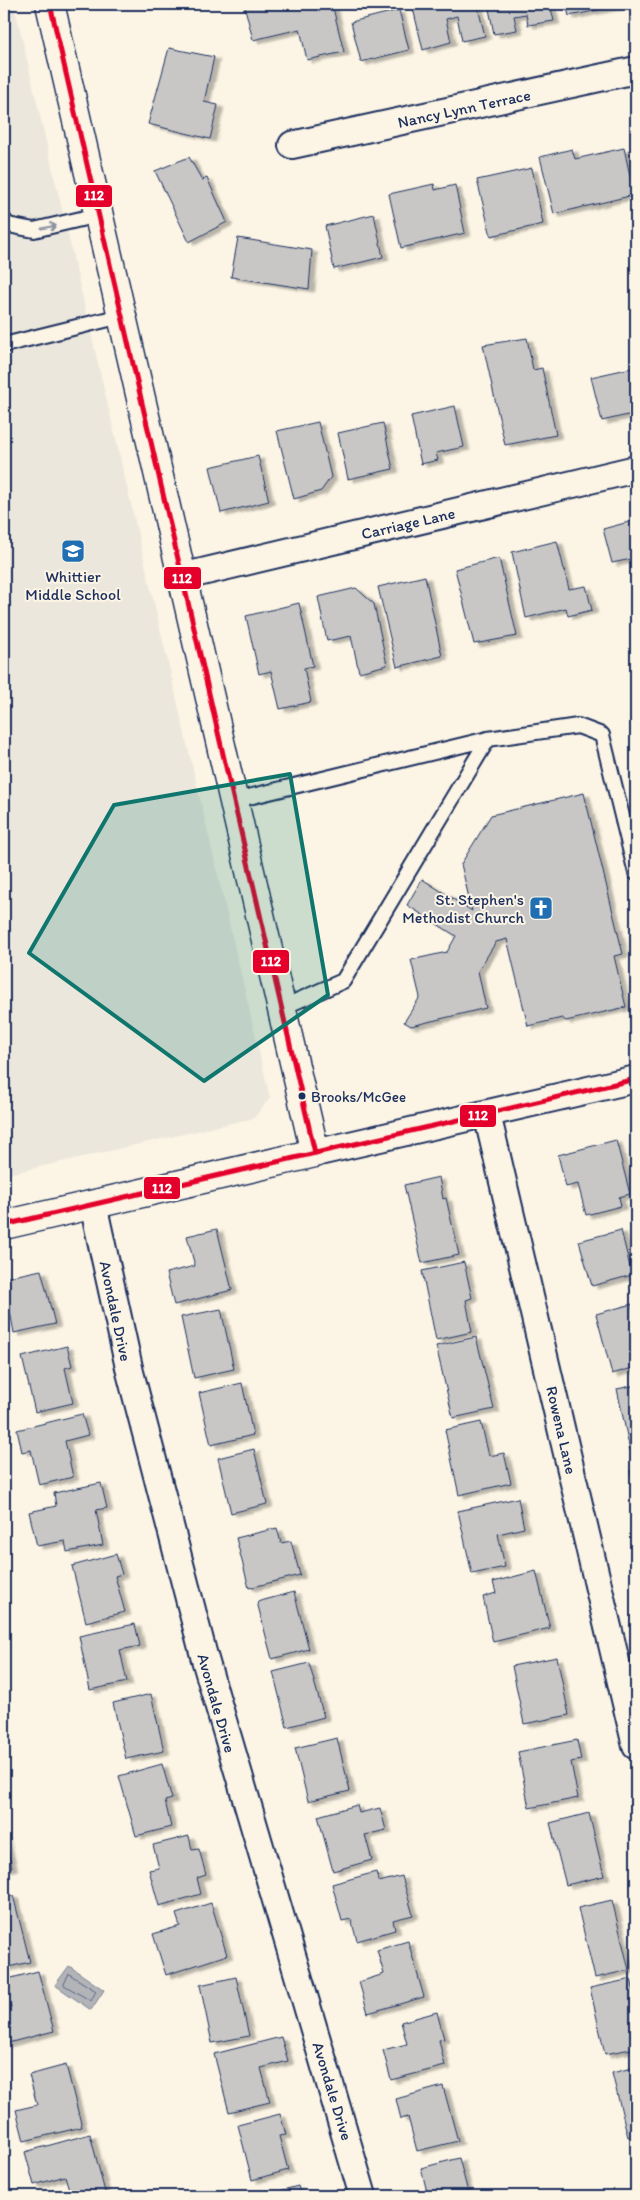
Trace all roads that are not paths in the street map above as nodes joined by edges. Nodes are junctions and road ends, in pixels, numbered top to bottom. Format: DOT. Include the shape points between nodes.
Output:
graph roads {
  1 [pos="50,4"];
  2 [pos="636,70"];
  3 [pos="292,145"];
  4 [pos="98,215"];
  5 [pos="4,220"];
  6 [pos="121,316"];
  7 [pos="4,345"];
  8 [pos="636,469"];
  9 [pos="180,576"];
  10 [pos="488,739"];
  11 [pos="232,800"];
  12 [pos="636,873"];
  13 [pos="280,1008"];
  14 [pos="636,1079"];
  15 [pos="487,1114"];
  16 [pos="315,1153"];
  17 [pos="93,1204"];
  18 [pos="4,1225"];
  19 [pos="633,1715"];
  20 [pos="636,1746"];
  21 [pos="363,2196"];
  1 -- 4 [label="street"];
  2 -- 3 [label="street, Nancy Lynn Terrace"];
  5 -- 4 [label="lane, one-way" via="8,225 34,230"];
  4 -- 6 [label="street"];
  6 -- 7 [label="lane"];
  6 -- 9 [label="street"];
  8 -- 9 [label="street, Carriage Lane"];
  9 -- 11 [label="street"];
  10 -- 11 [label="lane"];
  10 -- 12 [label="lane" via="578,726 602,736"];
  10 -- 13 [label="lane" via="343,981"];
  11 -- 13 [label="street"];
  13 -- 16 [label="street"];
  14 -- 15 [label="street"];
  15 -- 16 [label="street"];
  15 -- 19 [label="street, Rowena Lane"];
  16 -- 17 [label="street"];
  17 -- 18 [label="street"];
  17 -- 21 [label="street, Avondale Drive" via="130,1372 204,1656"];
  19 -- 20 [label="street, Rowena Lane"];
}
